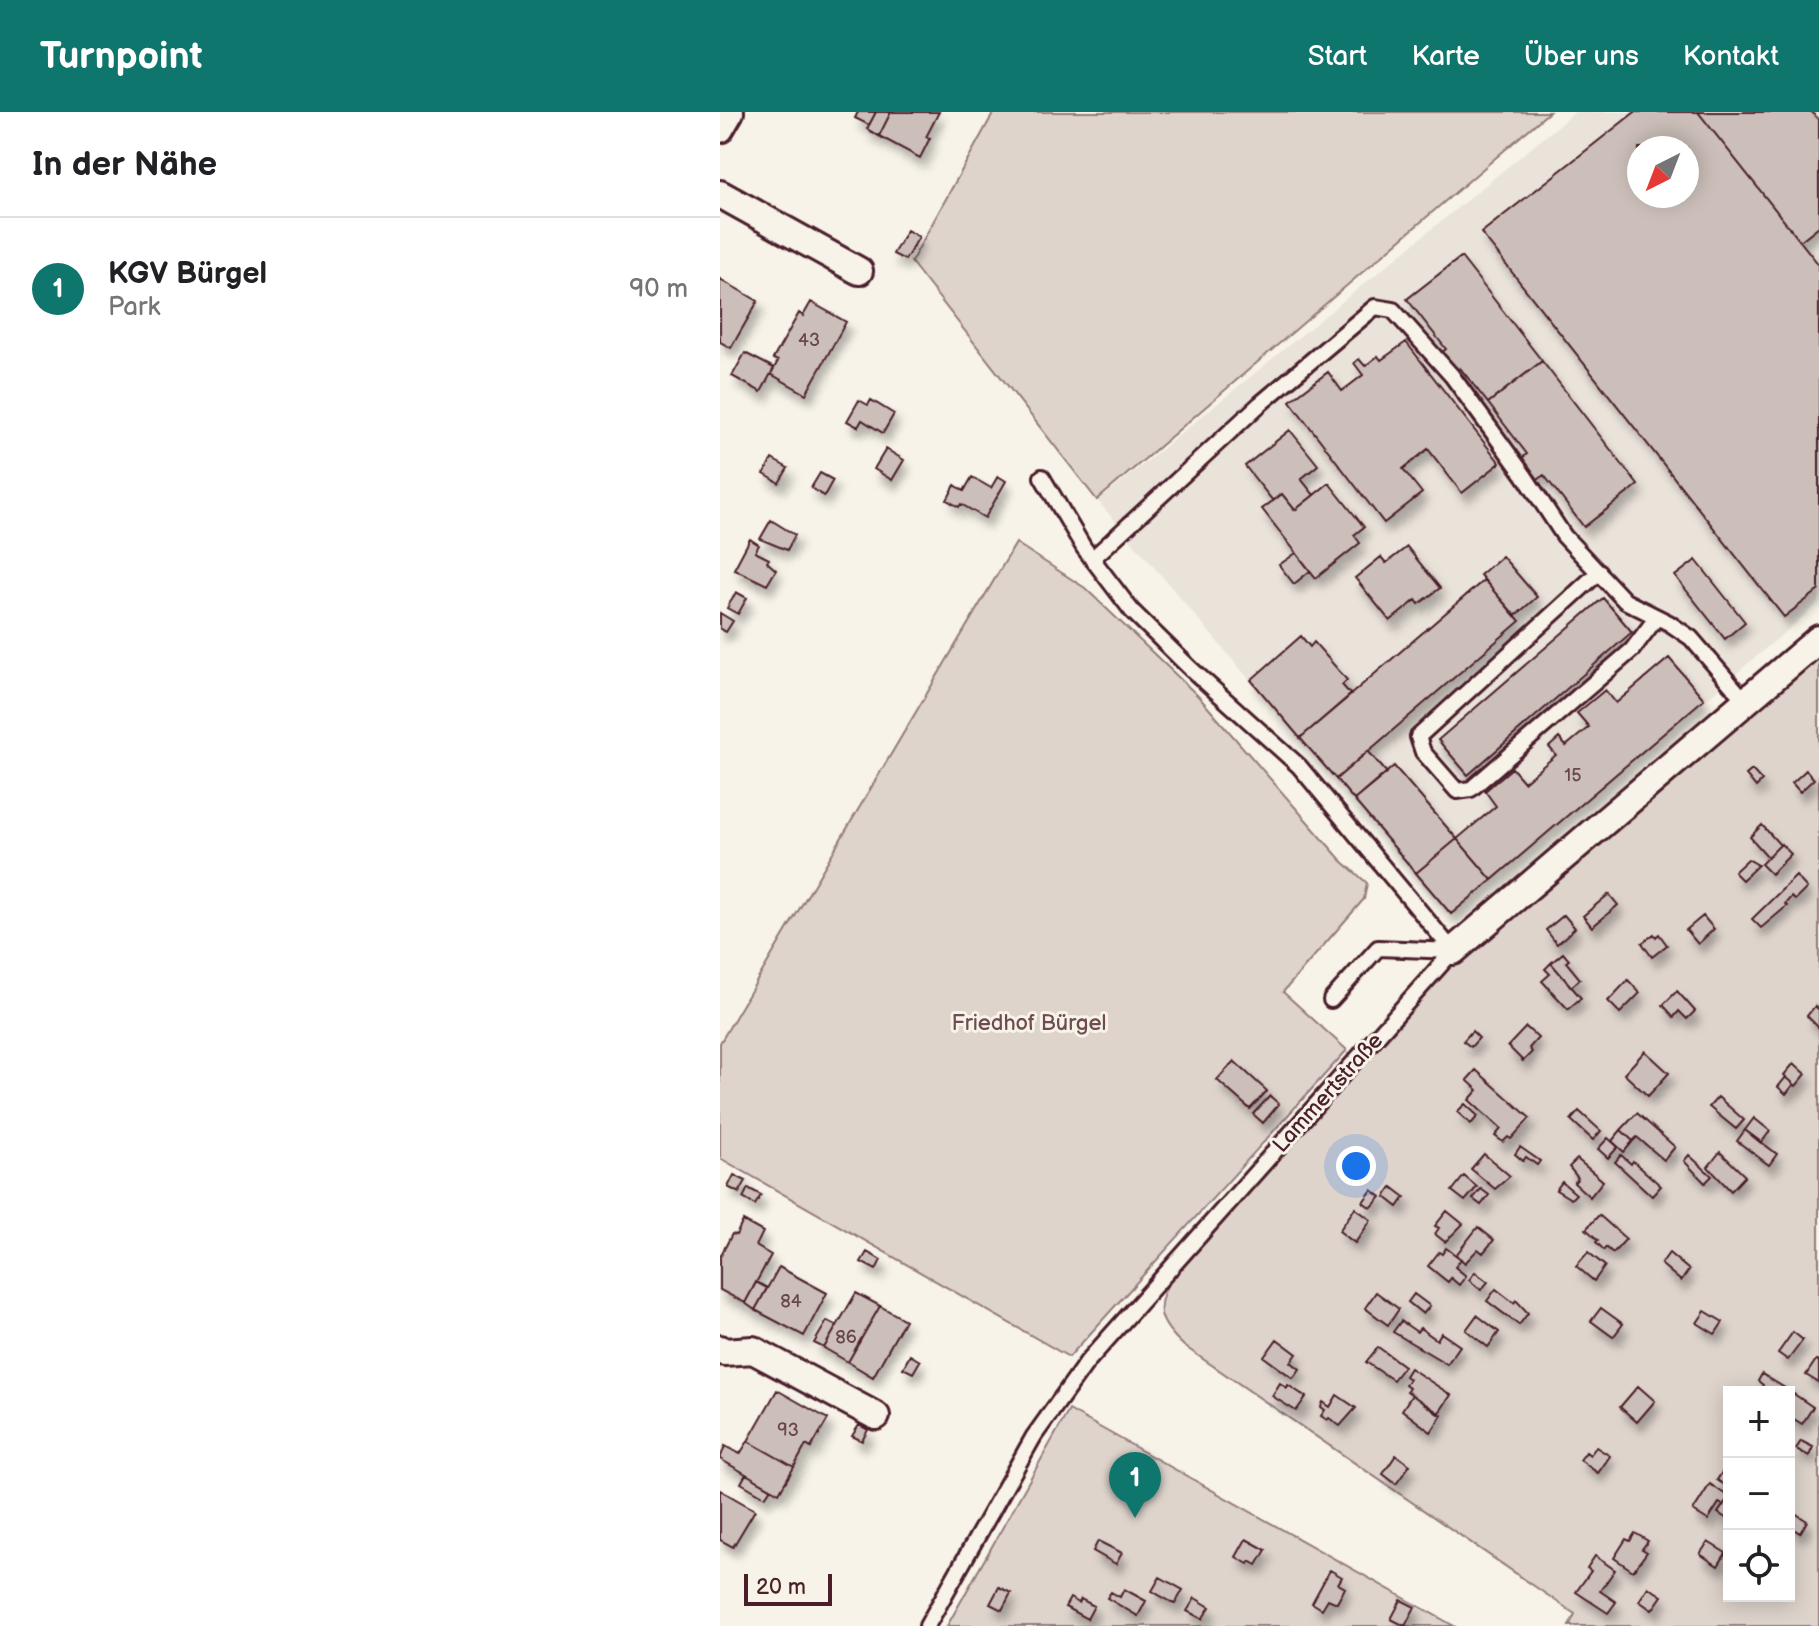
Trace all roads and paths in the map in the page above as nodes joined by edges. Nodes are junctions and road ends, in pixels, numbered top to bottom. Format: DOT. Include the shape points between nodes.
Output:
graph roads {
  1 [pos="730,112"];
  2 [pos="720,129"];
  3 [pos="720,194"];
  4 [pos="859,271"];
  5 [pos="1042,477"];
  6 [pos="1092,559"];
  7 [pos="1599,572"];
  8 [pos="1657,617"];
  9 [pos="1819,639"];
  10 [pos="1746,702"];
  11 [pos="1453,951"];
  12 [pos="1331,1000"];
  13 [pos="721,1354"];
  14 [pos="876,1416"];
  15 [pos="927,1626"];
  1 -- 2 [label="street"];
  3 -- 4 [label="street"];
  5 -- 6 [label="lane"];
  6 -- 7 [label="lane" via="1260,404 1375,307 1393,310 1452,376 1564,536"];
  6 -- 11 [label="lane" via="1162,641 1299,766"];
  7 -- 8 [label="lane" via="1625,601"];
  7 -- 8 [label="lane" via="1418,737 1423,752 1457,791 1471,789 1632,650"];
  8 -- 10 [label="lane" via="1691,638"];
  9 -- 10 [label="street, Lammertstraße"];
  10 -- 11 [label="street, Lammertstraße"];
  11 -- 12 [label="lane" via="1378,948"];
  11 -- 15 [label="lane, Lammertstraße" via="1087,1362 1034,1436"];
  13 -- 14 [label="street" via="753,1350"];
}
